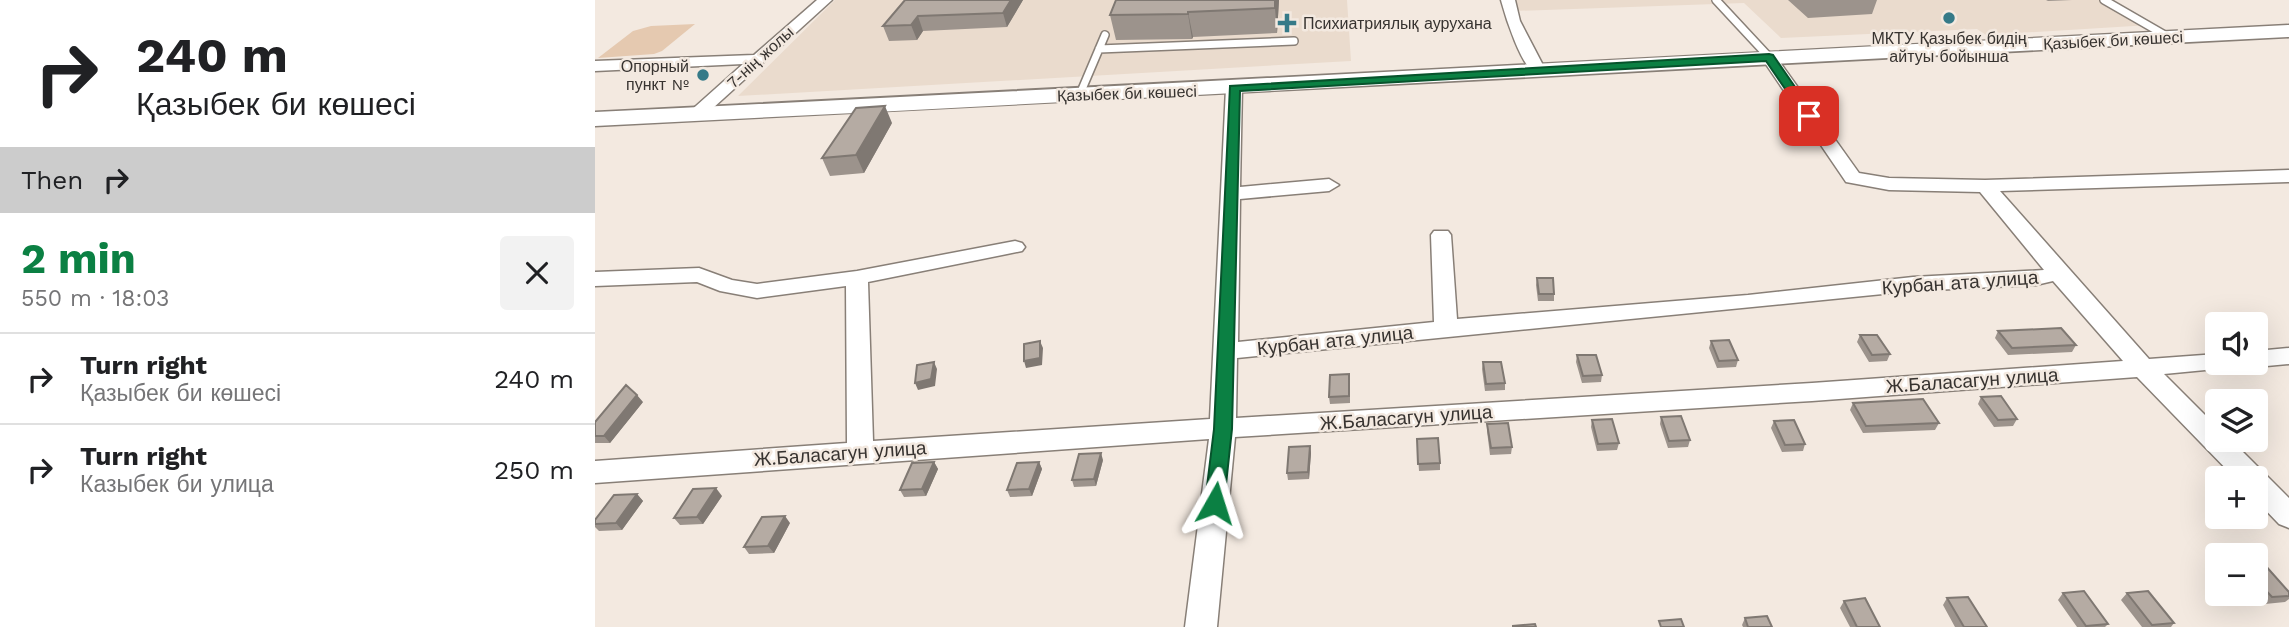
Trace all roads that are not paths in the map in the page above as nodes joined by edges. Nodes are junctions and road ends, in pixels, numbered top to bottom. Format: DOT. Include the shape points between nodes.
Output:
graph roads {
  1 [pos="825,0"];
  2 [pos="1508,0"];
  3 [pos="1716,0"];
  4 [pos="2104,0"];
  5 [pos="2289,31"];
  6 [pos="1105,35"];
  7 [pos="2170,38"];
  8 [pos="1294,41"];
  9 [pos="1099,49"];
  10 [pos="1769,57"];
  11 [pos="758,59"];
  12 [pos="595,66"];
  13 [pos="1537,69"];
  14 [pos="1234,88"];
  15 [pos="1080,94"];
  16 [pos="696,114"];
  17 [pos="595,119"];
  18 [pos="2289,176"];
  19 [pos="1329,186"];
  20 [pos="1985,186"];
  21 [pos="1231,194"];
  22 [pos="1441,235"];
  23 [pos="1015,247"];
  24 [pos="2058,273"];
  25 [pos="856,278"];
  26 [pos="595,279"];
  27 [pos="1445,328"];
  28 [pos="1225,351"];
  29 [pos="2289,356"];
  30 [pos="2268,358"];
  31 [pos="2205,363"];
  32 [pos="2143,368"];
  33 [pos="1223,429"];
  34 [pos="860,450"];
  35 [pos="2240,466"];
  36 [pos="595,472"];
  37 [pos="2268,494"];
  38 [pos="2289,516"];
  39 [pos="1201,627"];
  1 -- 11 [label="street, 7-нің жолы"];
  2 -- 13 [label="street" via="1513,21"];
  3 -- 10 [label="lane"];
  4 -- 7 [label="lane"];
  5 -- 7 [label="main road, Қазыбек би көшесі"];
  6 -- 9 [label="lane"];
  7 -- 10 [label="main road, Қазыбек би көшесі"];
  8 -- 9 [label="lane"];
  9 -- 15 [label="lane"];
  10 -- 13 [label="main road, Қазыбек би көшесі"];
  10 -- 20 [label="street" via="1853,178 1889,184"];
  11 -- 12 [label="street"];
  11 -- 16 [label="street, 7-нің жолы"];
  13 -- 14 [label="main road, Қазыбек би көшесі"];
  14 -- 15 [label="main road, Қазыбек би көшесі"];
  14 -- 21 [label="street"];
  15 -- 16 [label="main road, Қазыбек би көшесі"];
  16 -- 17 [label="main road, Қазыбек би көшесі"];
  18 -- 20 [label="street"];
  19 -- 21 [label="street"];
  20 -- 24 [label="street, Курбан ата улица"];
  21 -- 28 [label="street"];
  22 -- 27 [label="street"];
  23 -- 25 [label="street"];
  24 -- 27 [label="street, Курбан ата улица"];
  24 -- 32 [label="street"];
  25 -- 26 [label="street" via="757,291 699,275"];
  25 -- 34 [label="street"];
  27 -- 28 [label="street, Курбан ата улица"];
  28 -- 33 [label="street"];
  29 -- 30 [label="street"];
  31 -- 32 [label="street, Ж.Баласагун улица"];
  32 -- 33 [label="street, Ж.Баласагун улица"];
  32 -- 35 [label="street"];
  33 -- 34 [label="street, Ж.Баласагун улица"];
  33 -- 39 [label="street"];
  34 -- 36 [label="street, Ж.Баласагун улица"];
  37 -- 38 [label="street"];
}
